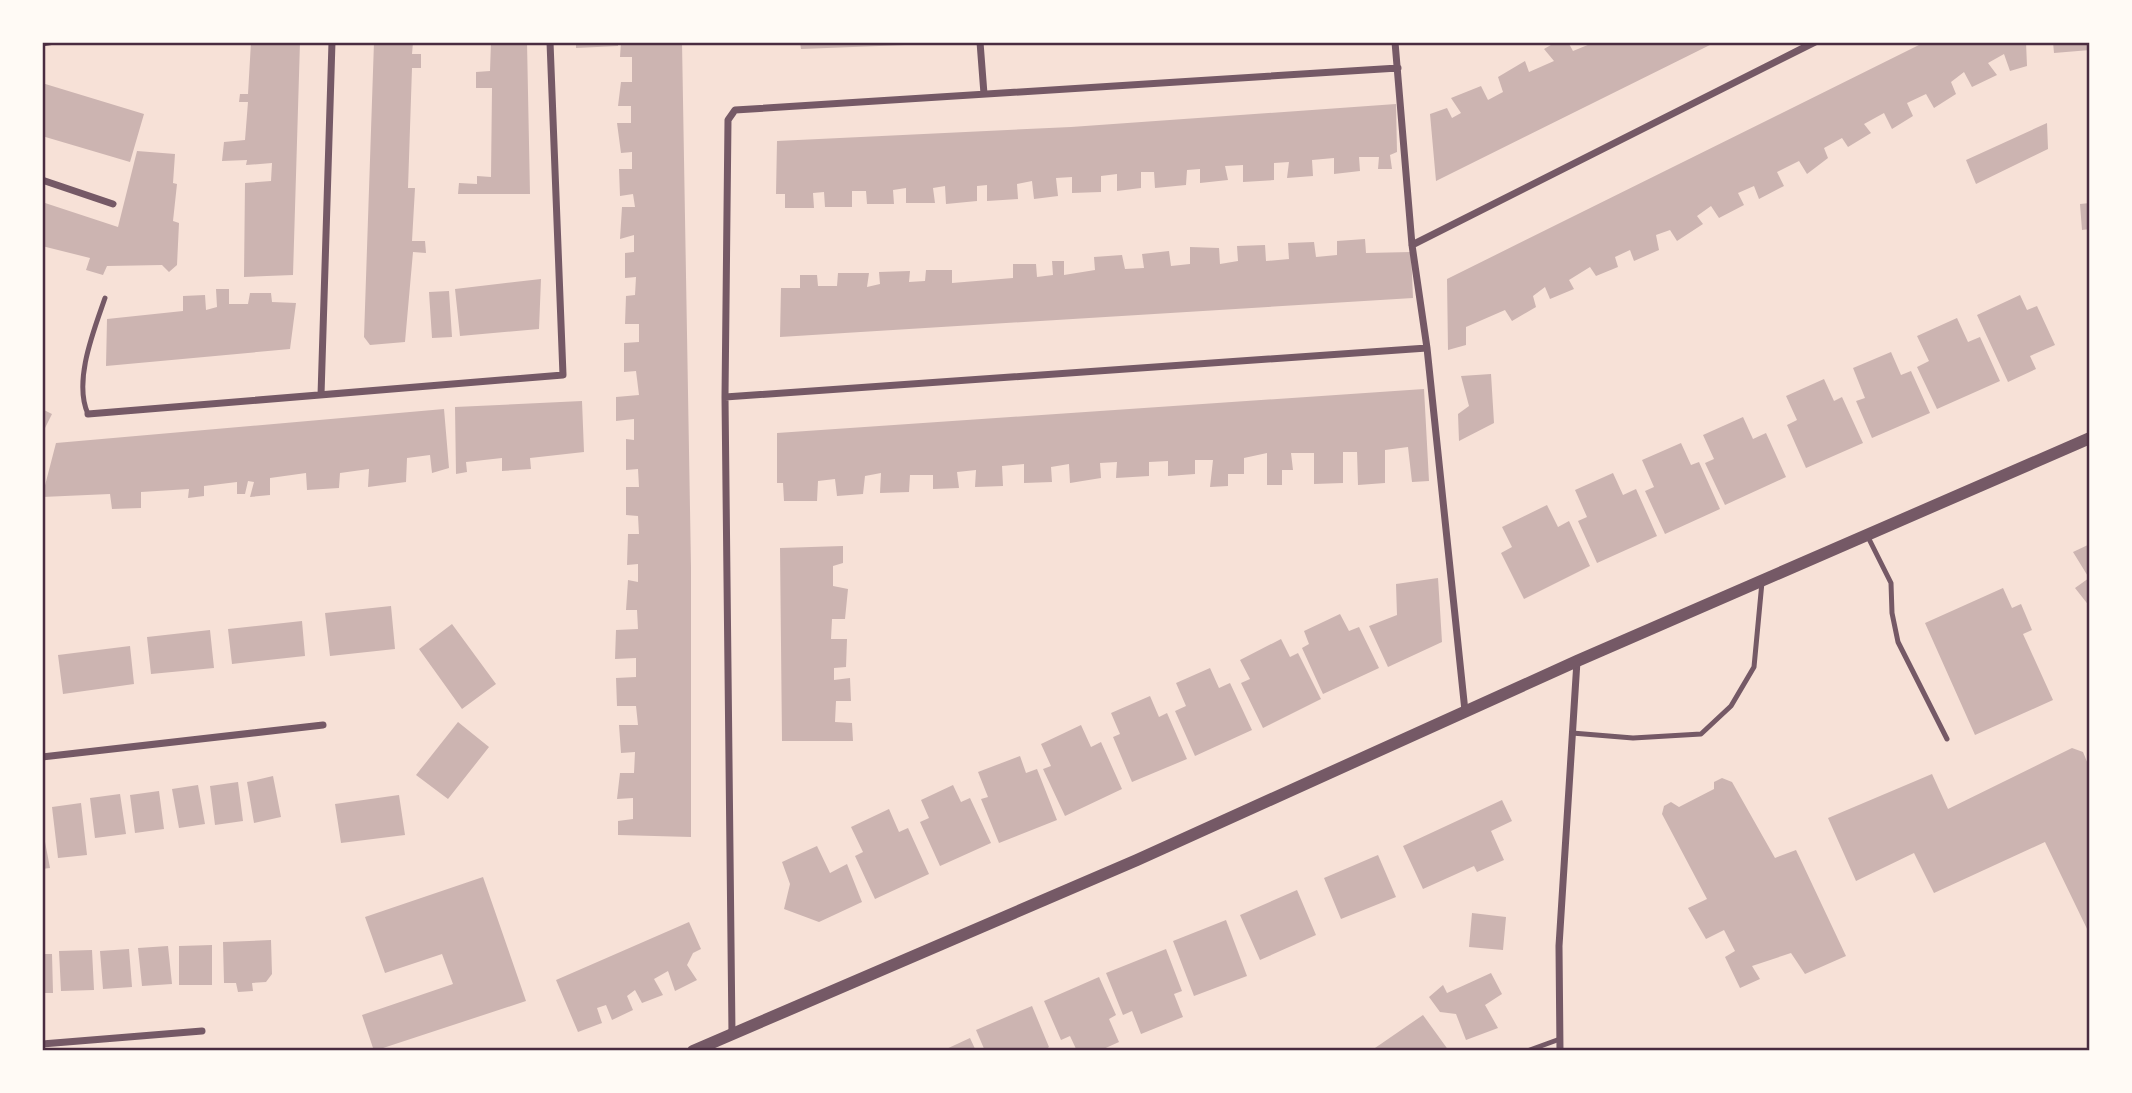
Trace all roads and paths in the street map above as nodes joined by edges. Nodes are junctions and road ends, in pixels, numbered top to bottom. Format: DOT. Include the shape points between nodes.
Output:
graph roads {
  1 [pos="57,42"];
  2 [pos="332,42"];
  3 [pos="550,42"];
  4 [pos="980,42"];
  5 [pos="1395,42"];
  6 [pos="1815,42"];
  7 [pos="42,44"];
  8 [pos="1398,68"];
  9 [pos="984,94"];
  10 [pos="42,180"];
  11 [pos="113,204"];
  12 [pos="1412,245"];
  13 [pos="105,298"];
  14 [pos="1427,348"];
  15 [pos="321,395"];
  16 [pos="725,397"];
  17 [pos="88,414"];
  18 [pos="2090,438"];
  19 [pos="1867,535"];
  20 [pos="1762,582"];
  21 [pos="1577,661"];
  22 [pos="1465,711"];
  23 [pos="323,725"];
  24 [pos="1572,733"];
  25 [pos="1947,739"];
  26 [pos="42,757"];
  27 [pos="202,1031"];
  28 [pos="732,1034"];
  29 [pos="1560,1039"];
  30 [pos="42,1044"];
  31 [pos="693,1051"];
  32 [pos="1527,1051"];
  33 [pos="1560,1051"];
  1 -- 7 [label="path"];
  2 -- 15 [label="street"];
  3 -- 15 [label="street" via="563,375"];
  4 -- 9 [label="street"];
  5 -- 8 [label="street"];
  6 -- 12 [label="street"];
  8 -- 9 [label="street"];
  8 -- 12 [label="street"];
  9 -- 16 [label="street" via="736,110 728,120"];
  10 -- 11 [label="street"];
  12 -- 14 [label="street"];
  13 -- 17 [label="lane" via="84,377"];
  14 -- 16 [label="street"];
  14 -- 22 [label="street"];
  15 -- 17 [label="street"];
  16 -- 28 [label="street"];
  18 -- 19 [label="street"];
  19 -- 20 [label="street"];
  19 -- 25 [label="lane" via="1891,583 1898,642"];
  20 -- 21 [label="street"];
  20 -- 24 [label="lane" via="1754,667 1731,706 1701,734 1633,738"];
  21 -- 22 [label="street"];
  21 -- 24 [label="street"];
  22 -- 28 [label="street" via="1137,860"];
  23 -- 26 [label="street"];
  24 -- 29 [label="street" via="1559,946"];
  27 -- 30 [label="street"];
  28 -- 31 [label="street"];
  29 -- 32 [label="lane"];
  29 -- 33 [label="street"];
}
